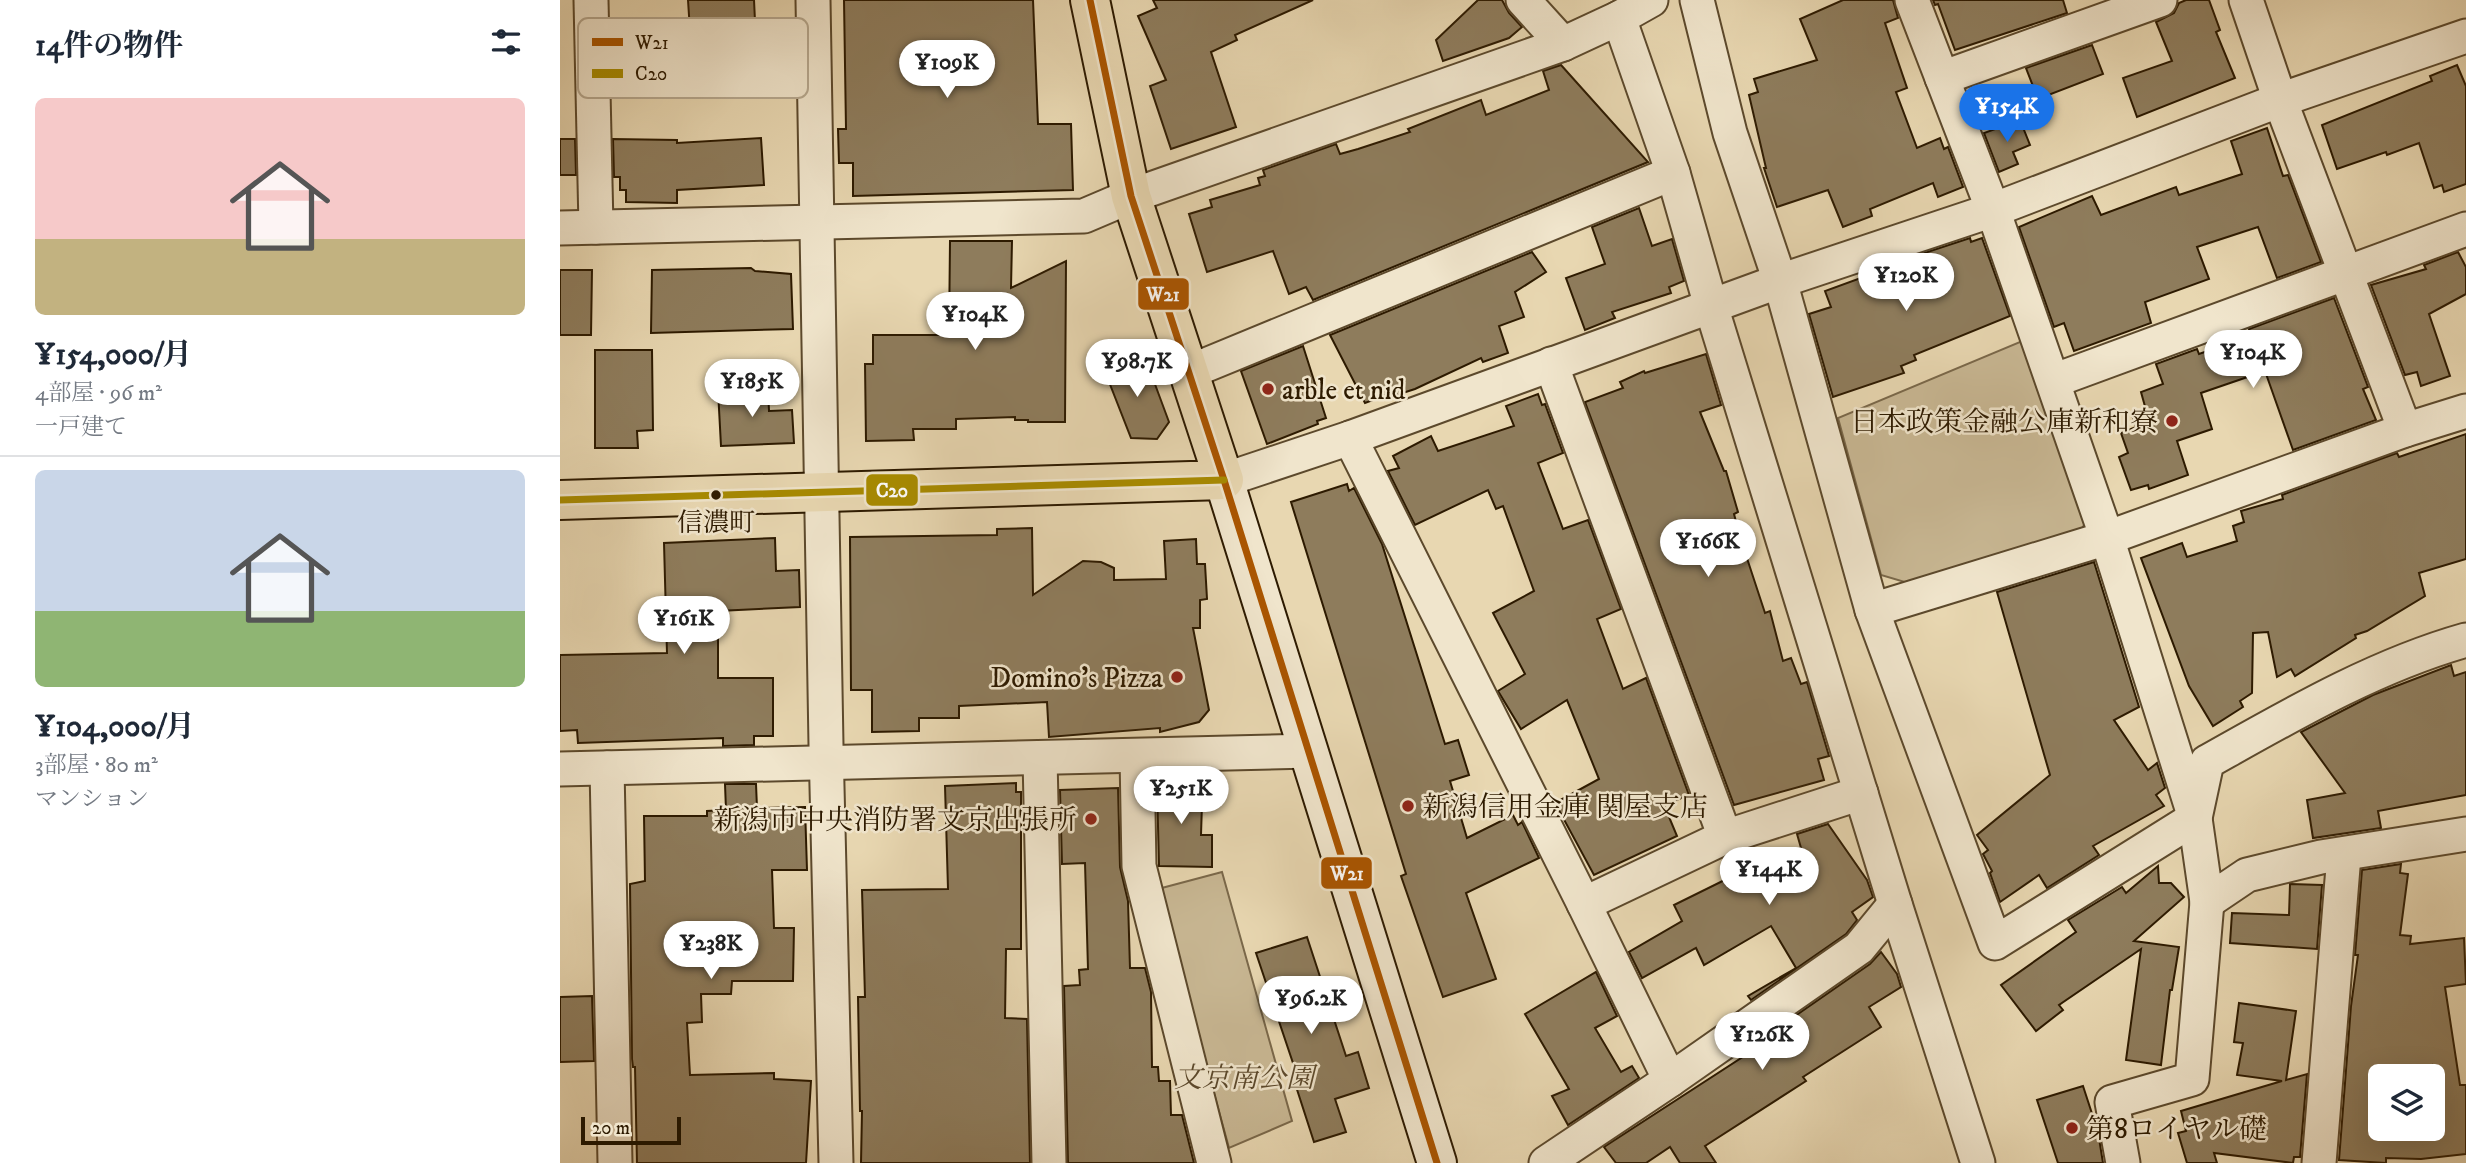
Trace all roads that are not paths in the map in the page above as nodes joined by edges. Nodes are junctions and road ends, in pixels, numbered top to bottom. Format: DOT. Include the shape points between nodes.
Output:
graph roads {
  1 [pos="591,0"];
  2 [pos="813,0"];
  3 [pos="1090,0"];
  4 [pos="1523,0"];
  5 [pos="1651,0"];
  6 [pos="1697,0"];
  7 [pos="1912,0"];
  8 [pos="2160,0"];
  9 [pos="2246,0"];
  10 [pos="591,18"];
  11 [pos="1619,19"];
  12 [pos="2466,36"];
  13 [pos="1563,44"];
  14 [pos="1942,78"];
  15 [pos="593,98"];
  16 [pos="2280,100"];
  17 [pos="1672,173"];
  18 [pos="1131,196"];
  19 [pos="1993,210"];
  20 [pos="817,222"];
  21 [pos="596,227"];
  22 [pos="560,228"];
  23 [pos="2466,229"];
  24 [pos="2346,273"];
  25 [pos="1780,281"];
  26 [pos="1711,306"];
  27 [pos="1551,364"];
  28 [pos="1189,372"];
  29 [pos="2053,381"];
  30 [pos="2466,411"];
  31 [pos="2405,430"];
  32 [pos="1350,438"];
  33 [pos="1224,480"];
  34 [pos="822,491"];
  35 [pos="560,500"];
  36 [pos="2107,538"];
  37 [pos="1872,610"];
  38 [pos="2466,640"];
  39 [pos="1310,751"];
  40 [pos="1137,756"];
  41 [pos="1040,758"];
  42 [pos="827,764"];
  43 [pos="607,768"];
  44 [pos="560,769"];
  45 [pos="1861,793"];
  46 [pos="2195,818"];
  47 [pos="2466,834"];
  48 [pos="1725,837"];
  49 [pos="2344,855"];
  50 [pos="2207,902"];
  51 [pos="1584,904"];
  52 [pos="1895,904"];
  53 [pos="1670,1080"];
  54 [pos="615,1163"];
  55 [pos="836,1163"];
  56 [pos="1049,1163"];
  57 [pos="1214,1163"];
  58 [pos="1437,1163"];
  59 [pos="1546,1163"];
  60 [pos="1978,1163"];
  61 [pos="2123,1163"];
  62 [pos="2319,1163"];
  1 -- 10 [label="street"];
  2 -- 20 [label="street"];
  3 -- 18 [label="highway"];
  4 -- 13 [label="street"];
  5 -- 11 [label="street"];
  6 -- 25 [label="street" via="1730,133"];
  7 -- 14 [label="street"];
  8 -- 14 [label="street"];
  9 -- 16 [label="street"];
  11 -- 13 [label="street"];
  11 -- 17 [label="street"];
  12 -- 16 [label="street"];
  13 -- 18 [label="street"];
  14 -- 19 [label="street"];
  15 -- 21 [label="street"];
  16 -- 19 [label="street"];
  16 -- 24 [label="street"];
  17 -- 26 [label="street"];
  17 -- 28 [label="street"];
  18 -- 20 [label="street" via="1084,216"];
  18 -- 28 [label="highway"];
  19 -- 25 [label="street"];
  19 -- 29 [label="street"];
  20 -- 21 [label="street"];
  20 -- 34 [label="street"];
  21 -- 22 [label="street"];
  23 -- 24 [label="street"];
  24 -- 29 [label="street"];
  24 -- 31 [label="street"];
  25 -- 26 [label="street"];
  25 -- 37 [label="street"];
  26 -- 27 [label="street"];
  26 -- 45 [label="street"];
  27 -- 32 [label="street"];
  27 -- 48 [label="street"];
  28 -- 33 [label="highway"];
  29 -- 36 [label="street"];
  30 -- 31 [label="street"];
  31 -- 36 [label="street"];
  32 -- 33 [label="street"];
  32 -- 51 [label="street"];
  33 -- 34 [label="highway"];
  33 -- 39 [label="street"];
  34 -- 35 [label="highway"];
  34 -- 42 [label="street"];
  36 -- 37 [label="street"];
  36 -- 46 [label="street"];
  37 -- 46 [label="street" via="1995,943"];
  38 -- 46 [label="street" via="2424,652 2308,706 2207,762"];
  39 -- 40 [label="street"];
  39 -- 58 [label="street"];
  40 -- 41 [label="street"];
  40 -- 57 [label="street" via="1139,866"];
  41 -- 42 [label="street"];
  41 -- 56 [label="street"];
  42 -- 43 [label="street"];
  42 -- 55 [label="street"];
  43 -- 44 [label="street"];
  43 -- 54 [label="street"];
  45 -- 48 [label="street"];
  45 -- 52 [label="street"];
  46 -- 50 [label="street"];
  47 -- 49 [label="street"];
  48 -- 51 [label="street"];
  49 -- 50 [label="street" via="2247,875"];
  49 -- 62 [label="street"];
  50 -- 61 [label="street" via="2192,1079 2112,1102"];
  51 -- 53 [label="street"];
  52 -- 53 [label="street" via="1859,948"];
  52 -- 60 [label="street"];
  53 -- 59 [label="street"];
}
